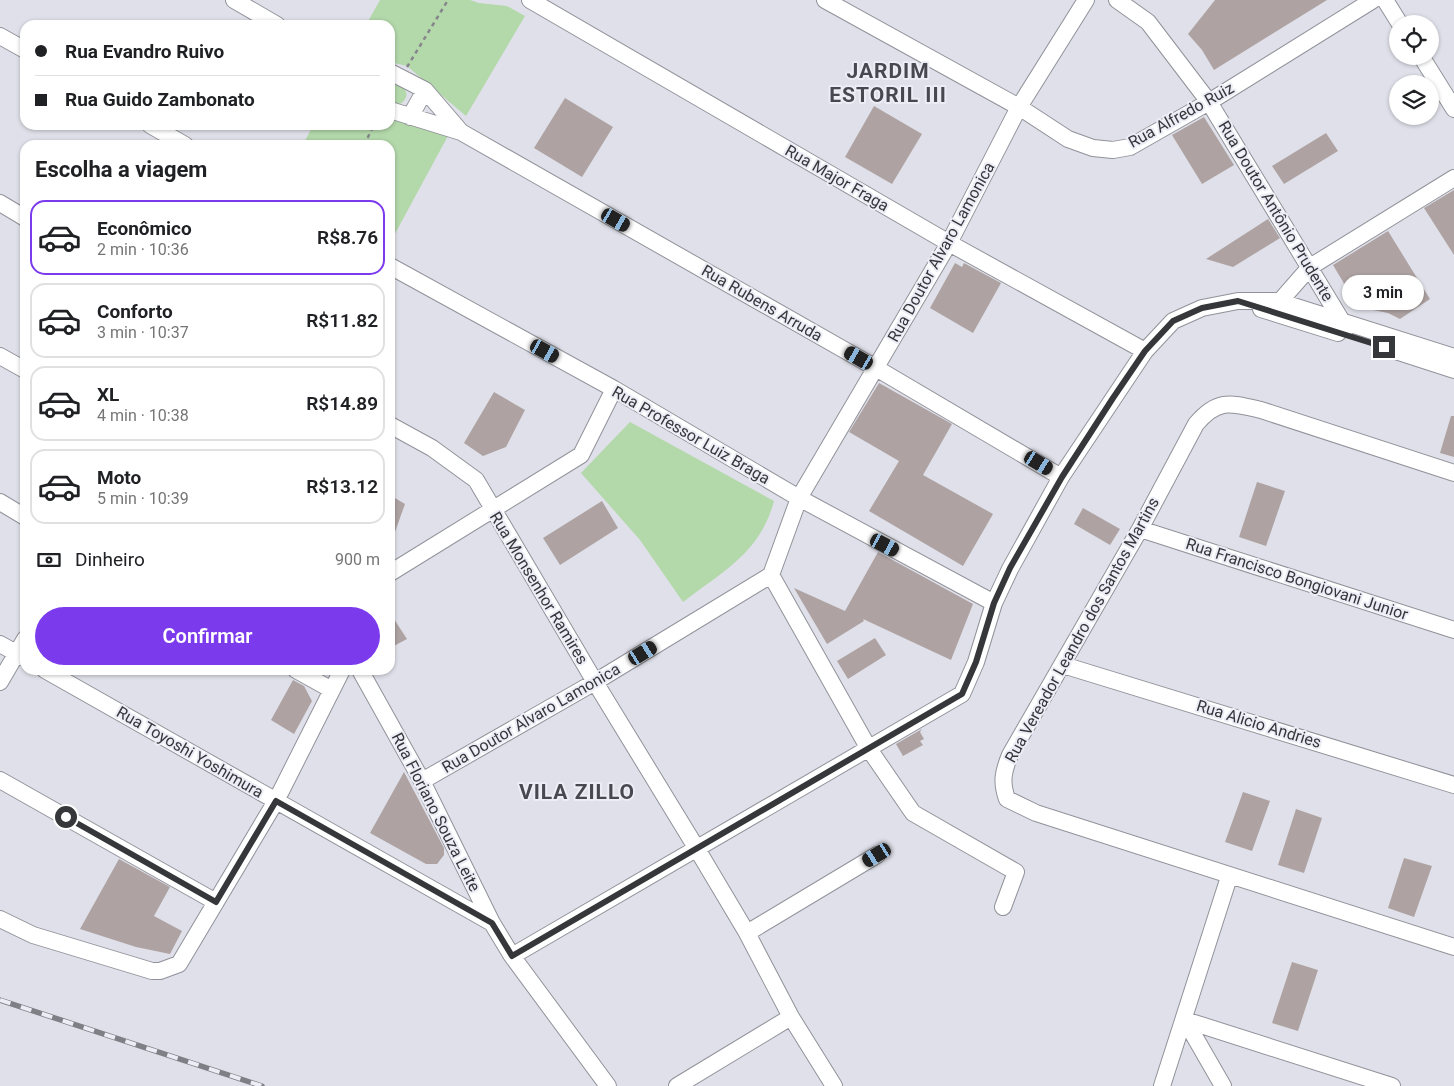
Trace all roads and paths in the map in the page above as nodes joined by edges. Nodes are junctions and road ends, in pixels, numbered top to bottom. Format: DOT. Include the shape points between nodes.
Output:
graph roads {
  1 [pos="234,0"];
  2 [pos="448,0"];
  3 [pos="528,0"];
  4 [pos="825,0"];
  5 [pos="1086,0"];
  6 [pos="1117,0"];
  7 [pos="1373,0"];
  8 [pos="1384,0"];
  9 [pos="1394,15"];
  10 [pos="268,20"];
  11 [pos="0,36"];
  12 [pos="20,47"];
  13 [pos="1426,65"];
  14 [pos="395,72"];
  15 [pos="395,76"];
  16 [pos="425,90"];
  17 [pos="1209,102"];
  18 [pos="1019,107"];
  19 [pos="1454,109"];
  20 [pos="395,112"];
  21 [pos="410,117"];
  22 [pos="159,130"];
  23 [pos="461,132"];
  24 [pos="176,140"];
  25 [pos="1454,178"];
  26 [pos="0,203"];
  27 [pos="20,215"];
  28 [pos="949,243"];
  29 [pos="1310,266"];
  30 [pos="395,269"];
  31 [pos="1275,307"];
  32 [pos="1347,330"];
  33 [pos="1403,347"];
  34 [pos="1145,351"];
  35 [pos="0,356"];
  36 [pos="1454,357"];
  37 [pos="20,367"];
  38 [pos="876,368"];
  39 [pos="1454,370"];
  40 [pos="614,390"];
  41 [pos="395,428"];
  42 [pos="1454,473"];
  43 [pos="1062,477"];
  44 [pos="799,498"];
  45 [pos="0,502"];
  46 [pos="493,510"];
  47 [pos="20,514"];
  48 [pos="1140,529"];
  49 [pos="395,570"];
  50 [pos="771,575"];
  51 [pos="994,603"];
  52 [pos="1454,630"];
  53 [pos="0,644"];
  54 [pos="20,655"];
  55 [pos="20,657"];
  56 [pos="1063,664"];
  57 [pos="55,675"];
  58 [pos="305,675"];
  59 [pos="340,675"];
  60 [pos="363,675"];
  61 [pos="0,682"];
  62 [pos="595,682"];
  63 [pos="332,690"];
  64 [pos="869,749"];
  65 [pos="0,780"];
  66 [pos="422,781"];
  67 [pos="1454,785"];
  68 [pos="276,801"];
  69 [pos="697,849"];
  70 [pos="877,855"];
  71 [pos="1229,877"];
  72 [pos="216,902"];
  73 [pos="1003,907"];
  74 [pos="0,919"];
  75 [pos="492,923"];
  76 [pos="746,934"];
  77 [pos="1454,947"];
  78 [pos="512,956"];
  79 [pos="791,1017"];
  80 [pos="1185,1020"];
  81 [pos="604,1081"];
  82 [pos="677,1086"];
  83 [pos="834,1086"];
  84 [pos="1162,1086"];
  85 [pos="1224,1086"];
  86 [pos="1392,1086"];
  1 -- 10 [label="street"];
  2 -- 14 [label="path"];
  3 -- 28 [label="street, Rua Major Fraga"];
  4 -- 18 [label="street, Rua Alfredo Ruiz"];
  5 -- 18 [label="street, Rua Doutor Alvaro Lamonica"];
  6 -- 17 [label="street, Rua Doutor Antônio Prudente" via="1148,22"];
  7 -- 17 [label="street, Rua Alfredo Ruiz"];
  8 -- 9 [label="street"];
  11 -- 12 [label="street"];
  13 -- 19 [label="street"];
  15 -- 16 [label="street, Rua Rubens Arruda"];
  16 -- 21 [label="street"];
  16 -- 23 [label="street, Rua Rubens Arruda"];
  17 -- 18 [label="street, Rua Alfredo Ruiz" via="1130,147 1113,150 1093,148 1068,139"];
  17 -- 29 [label="street, Rua Doutor Antônio Prudente"];
  18 -- 28 [label="street, Rua Doutor Alvaro Lamonica"];
  20 -- 21 [label="street, Rua Rubens Arruda"];
  21 -- 23 [label="street, Rua Rubens Arruda"];
  22 -- 24 [label="street"];
  23 -- 38 [label="street, Rua Rubens Arruda"];
  25 -- 29 [label="street"];
  26 -- 27 [label="street"];
  28 -- 34 [label="street, Rua Major Fraga"];
  28 -- 38 [label="street, Rua Doutor Alvaro Lamonica"];
  29 -- 31 [label="street"];
  29 -- 32 [label="street, Rua Doutor Antônio Prudente"];
  30 -- 40 [label="street, Rua Professor Luiz Braga"];
  31 -- 32 [label="street"];
  31 -- 34 [label="street" via="1238,301 1202,308 1173,321"];
  32 -- 33 [label="street"];
  33 -- 36 [label="street"];
  33 -- 39 [label="street"];
  34 -- 43 [label="street"];
  35 -- 37 [label="street"];
  38 -- 43 [label="street, Rua Rubens Arruda"];
  38 -- 44 [label="street, Rua Doutor Alvaro Lamonica"];
  40 -- 44 [label="street, Rua Professor Luiz Braga"];
  40 -- 46 [label="street" via="581,455"];
  41 -- 46 [label="street, Rua Monsenhor Ramires" via="432,448 476,480"];
  42 -- 48 [label="street, Rua Vereador Leandro dos Santos Martins" via="1261,410 1221,404 1208,410 1196,424"];
  43 -- 51 [label="street" via="1010,568"];
  44 -- 50 [label="street, Rua Doutor Alvaro Lamonica"];
  44 -- 51 [label="street, Rua Professor Luiz Braga"];
  45 -- 47 [label="street"];
  46 -- 49 [label="street"];
  46 -- 62 [label="street, Rua Monsenhor Ramires"];
  48 -- 52 [label="street, Rua Francisco Bongiovani Junior"];
  48 -- 56 [label="street, Rua Vereador Leandro dos Santos Martins"];
  50 -- 62 [label="street, Rua Doutor Alvaro Lamonica"];
  50 -- 64 [label="street"];
  51 -- 64 [label="street" via="976,662 962,694"];
  53 -- 54 [label="street"];
  55 -- 61 [label="street"];
  56 -- 67 [label="street, Rua Alicio Andries"];
  56 -- 71 [label="street, Rua Vereador Leandro dos Santos Martins" via="1007,763 1002,785 1007,799 1036,813"];
  57 -- 68 [label="street, Rua Toyoshi Yoshimura"];
  58 -- 63 [label="street"];
  59 -- 63 [label="street"];
  60 -- 66 [label="street, Rua Floriano Souza Leite"];
  62 -- 66 [label="street, Rua Doutor Alvaro Lamonica"];
  62 -- 69 [label="street, Rua Monsenhor Ramires"];
  63 -- 68 [label="street"];
  64 -- 69 [label="street"];
  64 -- 73 [label="street" via="913,813 1016,872"];
  65 -- 72 [label="street"];
  66 -- 75 [label="street, Rua Floriano Souza Leite"];
  68 -- 72 [label="street"];
  68 -- 75 [label="street, Rua Toyoshi Yoshimura"];
  69 -- 76 [label="street, Rua Monsenhor Ramires"];
  69 -- 78 [label="street"];
  70 -- 76 [label="street"];
  71 -- 77 [label="street, Rua Vereador Leandro dos Santos Martins"];
  71 -- 80 [label="street"];
  72 -- 74 [label="street" via="179,964 168,969 152,970 102,957 33,934"];
  75 -- 78 [label="street, Rua Floriano Souza Leite"];
  76 -- 79 [label="street, Rua Monsenhor Ramires"];
  78 -- 81 [label="street, Rua Floriano Souza Leite"];
  79 -- 82 [label="street"];
  79 -- 83 [label="street, Rua Monsenhor Ramires"];
  80 -- 84 [label="street"];
  80 -- 85 [label="street"];
  80 -- 86 [label="street"];
}
